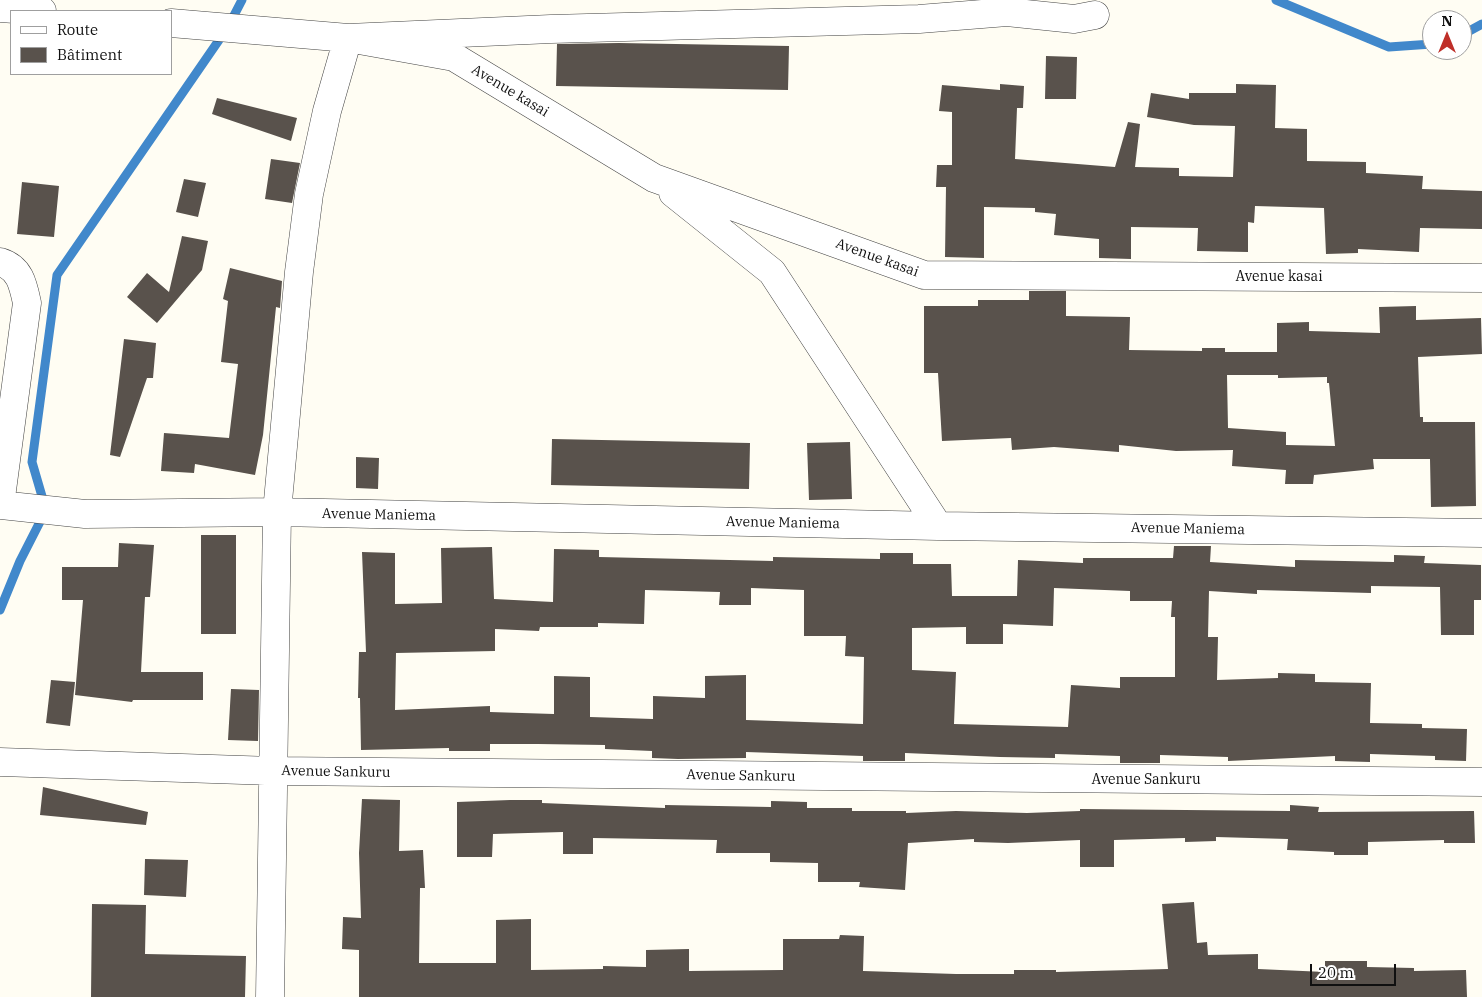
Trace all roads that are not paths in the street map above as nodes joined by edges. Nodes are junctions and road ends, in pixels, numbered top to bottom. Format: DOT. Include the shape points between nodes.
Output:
graph roads {
  1 [pos="0,8"];
  2 [pos="28,10"];
  3 [pos="1095,15"];
  4 [pos="172,23"];
  5 [pos="348,38"];
  6 [pos="654,178"];
  7 [pos="0,262"];
  8 [pos="1482,278"];
  9 [pos="0,505"];
  10 [pos="277,512"];
  11 [pos="938,526"];
  12 [pos="1482,534"];
  13 [pos="0,762"];
  14 [pos="273,771"];
  15 [pos="1482,782"];
  16 [pos="270,997"];
  1 -- 2 [label="street"];
  3 -- 5 [label="street" via="1074,18 1007,12 919,19"];
  4 -- 5 [label="street"];
  5 -- 6 [label="street, Avenue kasai" via="454,57"];
  5 -- 10 [label="street" via="327,110 309,194"];
  6 -- 8 [label="street, Avenue kasai" via="924,275"];
  6 -- 11 [label="street" via="772,272"];
  7 -- 9 [label="street" via="10,265 23,281 27,303"];
  9 -- 10 [label="street, Avenue Maniema" via="85,514"];
  10 -- 11 [label="street, Avenue Maniema"];
  10 -- 14 [label="street"];
  11 -- 12 [label="street, Avenue Maniema"];
  13 -- 14 [label="street, Avenue Sankuru"];
  14 -- 15 [label="street, Avenue Sankuru"];
  14 -- 16 [label="street"];
}
